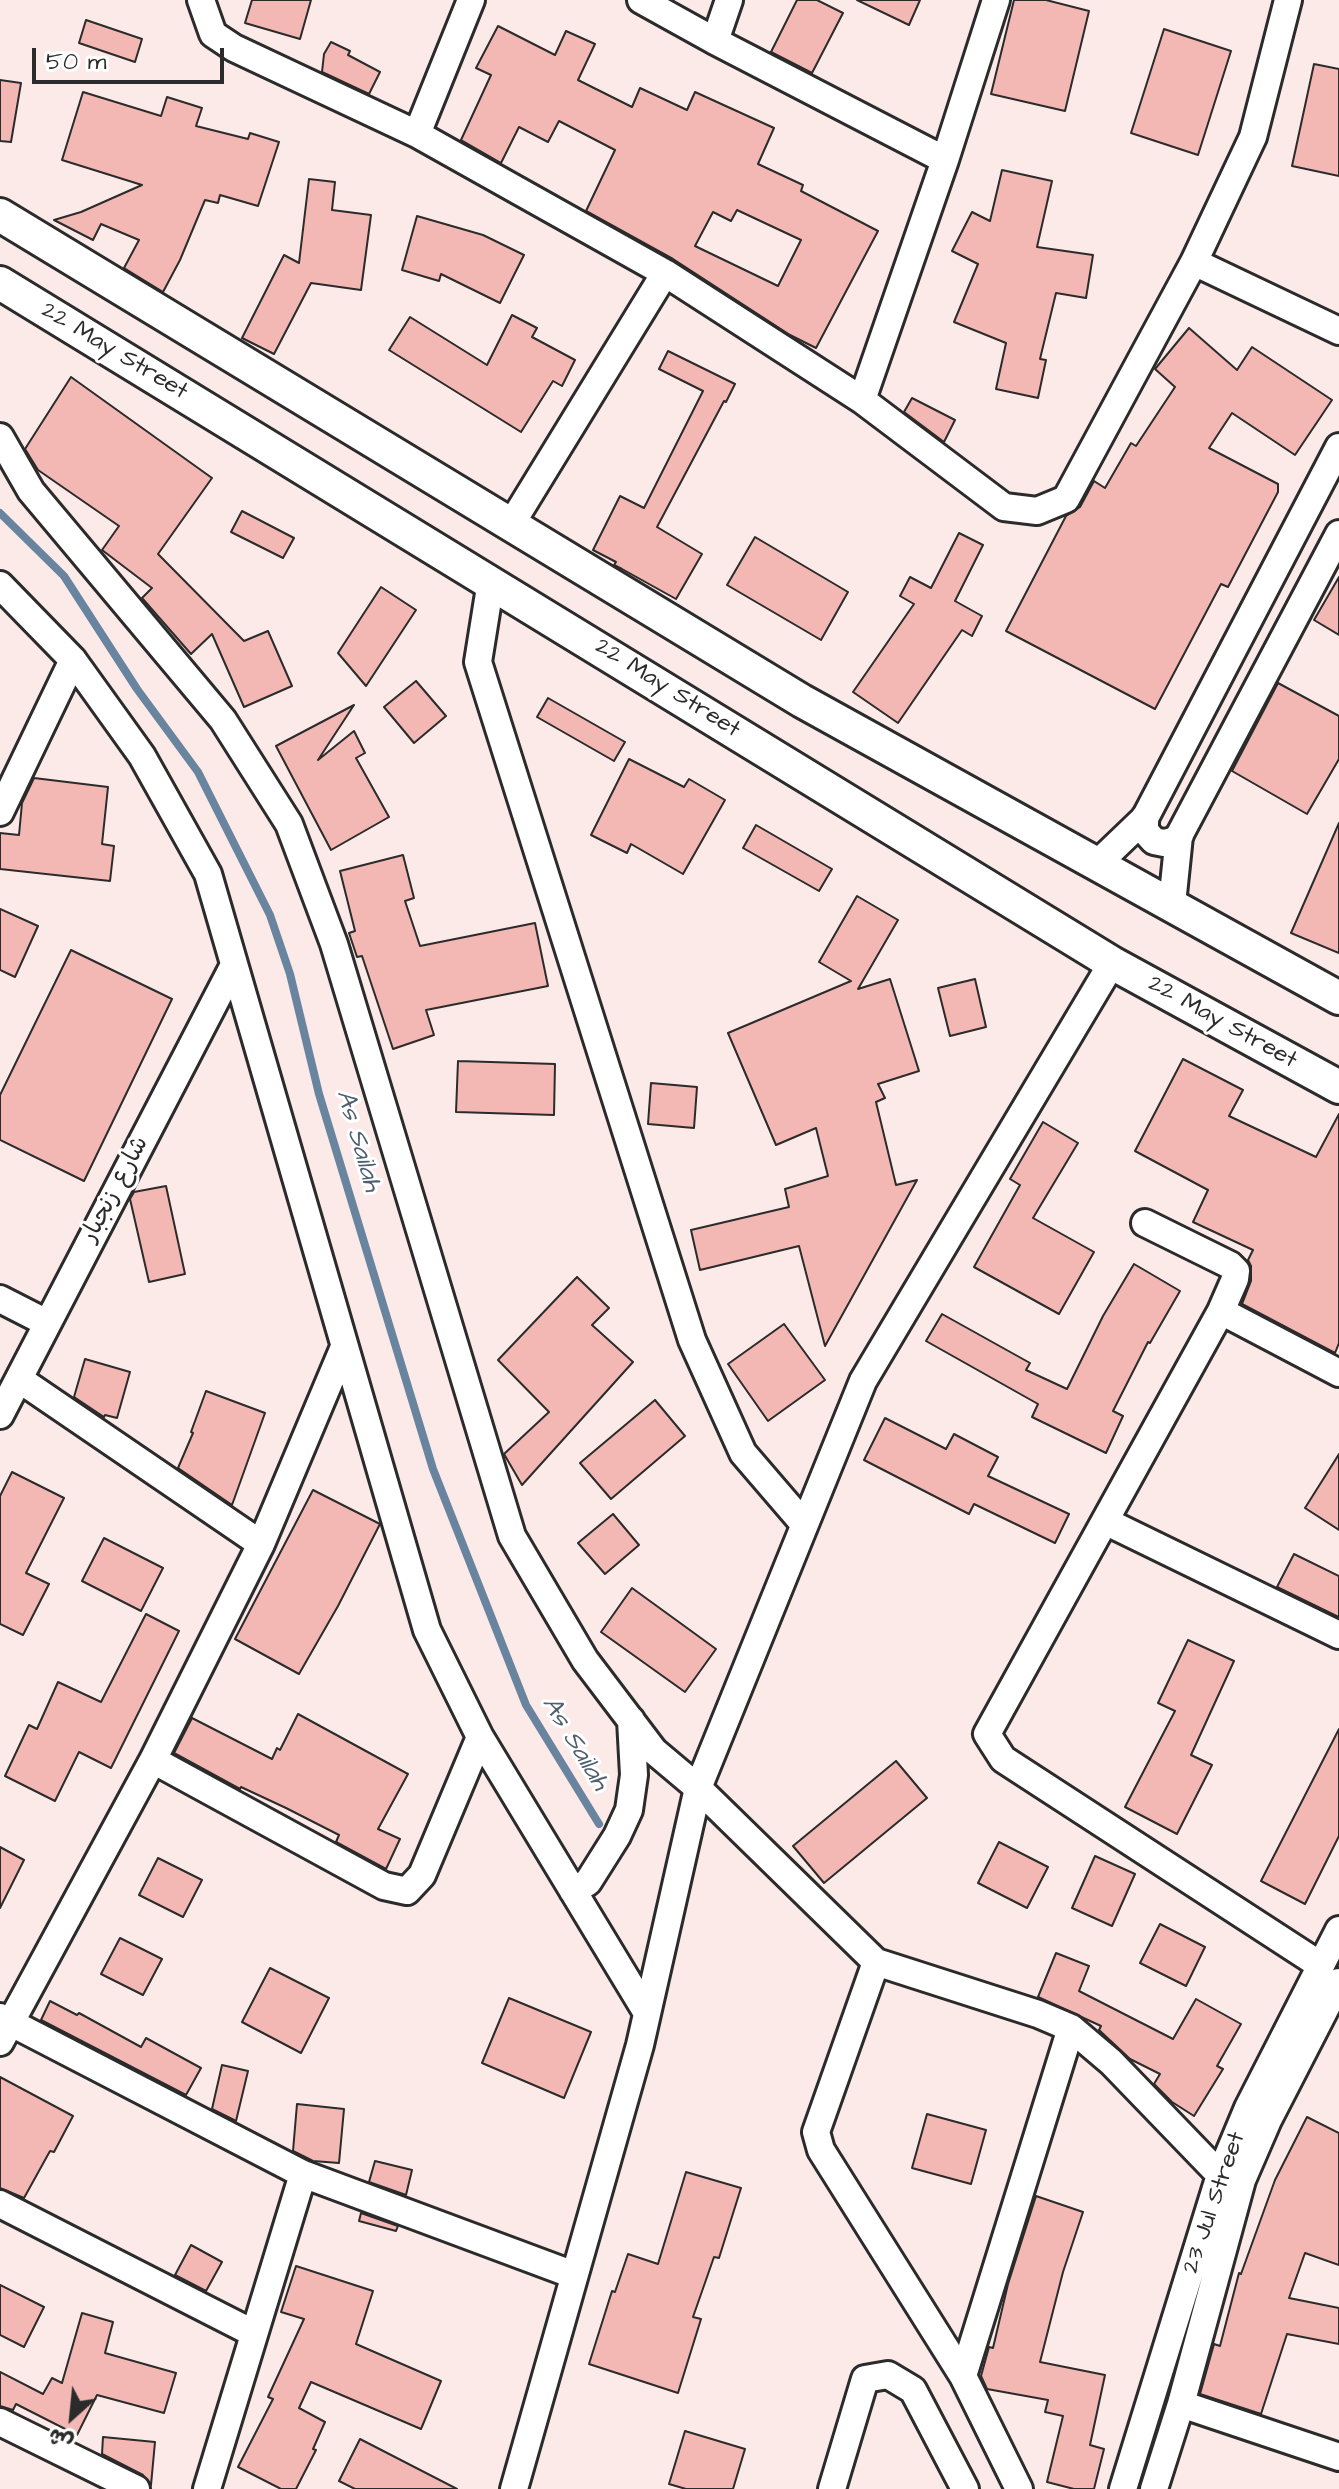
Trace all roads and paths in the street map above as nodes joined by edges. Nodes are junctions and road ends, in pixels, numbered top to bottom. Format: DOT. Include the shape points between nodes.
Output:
graph roads {
  1 [pos="177,0"];
  2 [pos="471,0"];
  3 [pos="641,0"];
  4 [pos="729,0"];
  5 [pos="996,0"];
  6 [pos="1288,0"];
  7 [pos="202,4"];
  8 [pos="715,41"];
  9 [pos="417,134"];
  10 [pos="945,160"];
  11 [pos="0,215"];
  12 [pos="1194,262"];
  13 [pos="665,273"];
  14 [pos="0,283"];
  15 [pos="1339,331"];
  16 [pos="862,400"];
  17 [pos="0,437"];
  18 [pos="1339,447"];
  19 [pos="510,526"];
  20 [pos="1339,534"];
  21 [pos="491,581"];
  22 [pos="0,585"];
  23 [pos="73,660"];
  24 [pos="0,812"];
  25 [pos="1145,817"];
  26 [pos="1180,835"];
  27 [pos="1097,864"];
  28 [pos="1172,904"];
  29 [pos="1112,963"];
  30 [pos="234,965"];
  31 [pos="1339,998"];
  32 [pos="1339,1087"];
  33 [pos="1145,1223"];
  34 [pos="0,1299"];
  35 [pos="1221,1311"];
  36 [pos="47,1323"];
  37 [pos="344,1347"];
  38 [pos="1339,1373"];
  39 [pos="19,1379"];
  40 [pos="0,1415"];
  41 [pos="1105,1521"];
  42 [pos="804,1524"];
  43 [pos="261,1544"];
  44 [pos="1339,1635"];
  45 [pos="631,1720"];
  46 [pos="480,1737"];
  47 [pos="153,1760"];
  48 [pos="698,1788"];
  49 [pos="573,1891"];
  50 [pos="1339,1930"];
  51 [pos="876,1962"];
  52 [pos="1330,1973"];
  53 [pos="647,2013"];
  54 [pos="3,2027"];
  55 [pos="1071,2028"];
  56 [pos="303,2174"];
  57 [pos="1231,2178"];
  58 [pos="0,2204"];
  59 [pos="574,2275"];
  60 [pos="253,2333"];
  61 [pos="963,2376"];
  62 [pos="1181,2404"];
  63 [pos="0,2422"];
  64 [pos="1339,2457"];
  65 [pos="136,2489"];
  66 [pos="207,2489"];
  67 [pos="514,2489"];
  68 [pos="832,2489"];
  69 [pos="965,2489"];
  70 [pos="1019,2489"];
  71 [pos="1123,2489"];
  72 [pos="1154,2489"];
  1 -- 7 [label="street"];
  2 -- 9 [label="street"];
  3 -- 8 [label="street"];
  4 -- 8 [label="street"];
  5 -- 10 [label="street"];
  6 -- 12 [label="street" via="1253,137"];
  7 -- 9 [label="street" via="213,34 234,48"];
  8 -- 10 [label="street"];
  9 -- 13 [label="street"];
  10 -- 16 [label="street"];
  11 -- 19 [label="main road"];
  12 -- 15 [label="street"];
  12 -- 16 [label="street" via="1066,499 1037,511 1004,507"];
  13 -- 16 [label="street"];
  13 -- 19 [label="street"];
  14 -- 21 [label="main road, 22 May Street"];
  17 -- 45 [label="street" via="31,491 223,720 289,824 334,944 512,1536 585,1660"];
  18 -- 25 [label="street"];
  19 -- 27 [label="main road" via="802,701"];
  20 -- 26 [label="street"];
  21 -- 29 [label="main road, 22 May Street"];
  21 -- 42 [label="street" via="478,662 692,1340 743,1453"];
  22 -- 23 [label="street"];
  23 -- 24 [label="street"];
  23 -- 30 [label="street" via="142,756 208,874"];
  25 -- 26 [label="street" via="1145,831 1154,841 1173,841"];
  25 -- 27 [label="street"];
  26 -- 28 [label="street"];
  27 -- 28 [label="main road"];
  28 -- 31 [label="main road"];
  29 -- 32 [label="main road, 22 May Street"];
  29 -- 42 [label="street" via="863,1381"];
  30 -- 36 [label="street, شارع زنجبار"];
  30 -- 37 [label="street"];
  33 -- 35 [label="street" via="1236,1271"];
  34 -- 36 [label="street"];
  35 -- 38 [label="street"];
  35 -- 41 [label="street"];
  36 -- 39 [label="street, شارع زنجبار"];
  37 -- 43 [label="street"];
  37 -- 46 [label="street" via="427,1630"];
  39 -- 40 [label="street, شارع زنجبار"];
  39 -- 43 [label="street"];
  41 -- 44 [label="street"];
  41 -- 52 [label="street" via="987,1734 1003,1759"];
  42 -- 48 [label="street"];
  43 -- 47 [label="street"];
  45 -- 48 [label="street" via="654,1751"];
  45 -- 49 [label="street" via="634,1775 629,1810 588,1882"];
  46 -- 47 [label="street" via="422,1875 407,1891 384,1886"];
  46 -- 49 [label="street"];
  47 -- 54 [label="street"];
  48 -- 51 [label="street"];
  48 -- 53 [label="street"];
  49 -- 53 [label="street"];
  50 -- 52 [label="street, 23 Jul Street"];
  51 -- 55 [label="street"];
  51 -- 61 [label="street" via="816,2132 821,2150"];
  52 -- 57 [label="street, 23 Jul Street" via="1268,2120"];
  53 -- 59 [label="street"];
  54 -- 56 [label="street"];
  55 -- 57 [label="street"];
  55 -- 61 [label="street"];
  56 -- 59 [label="street"];
  56 -- 60 [label="street"];
  57 -- 62 [label="street, 23 Jul Street"];
  57 -- 71 [label="street, 23 Jul Street"];
  58 -- 60 [label="street"];
  59 -- 67 [label="street"];
  60 -- 66 [label="street"];
  61 -- 70 [label="street"];
  62 -- 64 [label="street"];
  62 -- 72 [label="street, 23 Jul Street"];
  63 -- 65 [label="street"];
  68 -- 69 [label="street" via="865,2379 888,2375 913,2390"];
}
